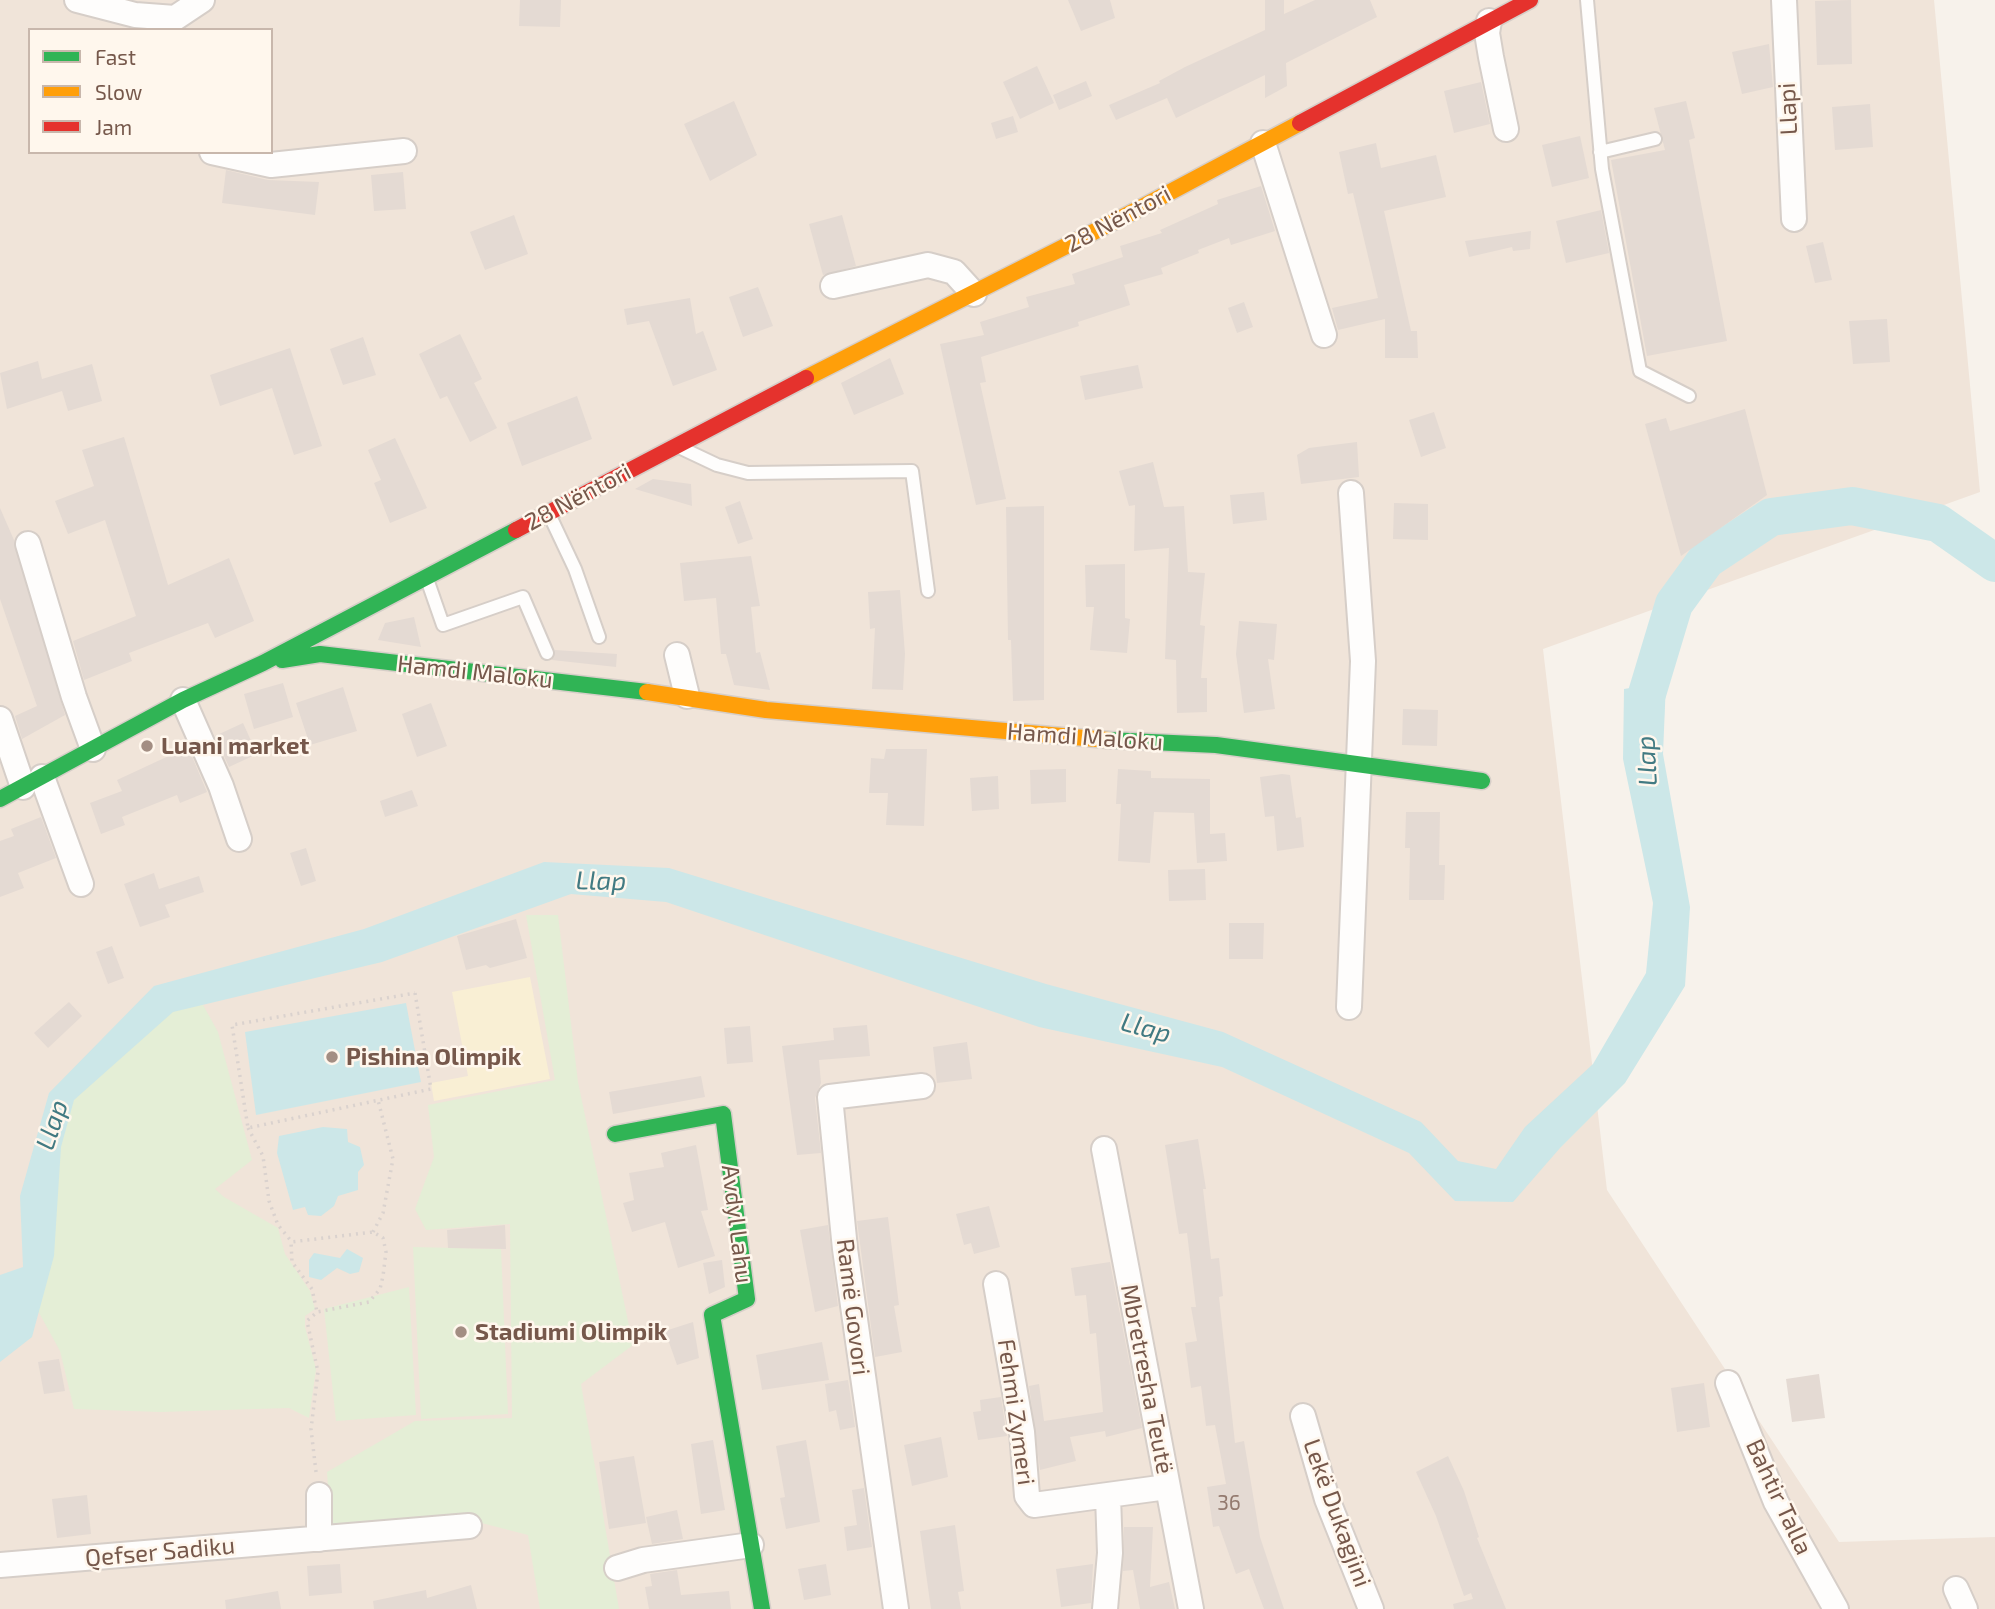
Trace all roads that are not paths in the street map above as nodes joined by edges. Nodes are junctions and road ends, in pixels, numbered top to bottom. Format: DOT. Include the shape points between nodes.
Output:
graph roads {
  1 [pos="77,0"];
  2 [pos="202,0"];
  3 [pos="1530,0"];
  4 [pos="1587,0"];
  5 [pos="1784,0"];
  6 [pos="1489,21"];
  7 [pos="133,22"];
  8 [pos="1506,129"];
  9 [pos="1655,139"];
  10 [pos="1263,143"];
  11 [pos="404,152"];
  12 [pos="1600,152"];
  13 [pos="221,154"];
  14 [pos="1794,219"];
  15 [pos="833,286"];
  16 [pos="974,294"];
  17 [pos="1324,335"];
  18 [pos="1689,396"];
  19 [pos="671,447"];
  20 [pos="1351,493"];
  21 [pos="549,514"];
  22 [pos="28,544"];
  23 [pos="427,578"];
  24 [pos="928,591"];
  25 [pos="599,637"];
  26 [pos="548,653"];
  27 [pos="677,655"];
  28 [pos="263,663"];
  29 [pos="687,696"];
  30 [pos="183,700"];
  31 [pos="0,719"];
  32 [pos="93,748"];
  33 [pos="1360,764"];
  34 [pos="1482,781"];
  35 [pos="32,782"];
  36 [pos="0,799"];
  37 [pos="239,839"];
  38 [pos="81,884"];
  39 [pos="1349,1007"];
  40 [pos="922,1086"];
  41 [pos="615,1134"];
  42 [pos="1104,1149"];
  43 [pos="996,1284"];
  44 [pos="1728,1383"];
  45 [pos="1303,1416"];
  46 [pos="1167,1488"];
  47 [pos="319,1495"];
  48 [pos="1108,1496"];
  49 [pos="469,1527"];
  50 [pos="320,1539"];
  51 [pos="751,1545"];
  52 [pos="0,1564"];
  53 [pos="617,1568"];
  54 [pos="762,1609"];
  55 [pos="896,1609"];
  56 [pos="1105,1609"];
  57 [pos="1191,1609"];
  58 [pos="1371,1609"];
  59 [pos="1836,1609"];
  1 -- 7 [label="street"];
  2 -- 7 [label="street" via="175,18"];
  3 -- 6 [label="street, 28 Nëntori"];
  4 -- 12 [label="lane"];
  5 -- 14 [label="street, Llapi"];
  6 -- 8 [label="street" via="1487,33"];
  6 -- 10 [label="street, 28 Nëntori"];
  9 -- 12 [label="lane"];
  10 -- 16 [label="street, 28 Nëntori"];
  10 -- 17 [label="street"];
  11 -- 13 [label="street" via="271,165"];
  12 -- 18 [label="lane" via="1640,371"];
  15 -- 16 [label="street" via="928,265 954,272"];
  16 -- 19 [label="street, 28 Nëntori"];
  19 -- 21 [label="street, 28 Nëntori"];
  19 -- 24 [label="lane" via="748,473 912,471"];
  20 -- 33 [label="street" via="1363,661"];
  21 -- 23 [label="street, 28 Nëntori"];
  21 -- 25 [label="lane"];
  22 -- 32 [label="street"];
  23 -- 26 [label="lane" via="443,625 523,597"];
  23 -- 28 [label="street, 28 Nëntori"];
  27 -- 29 [label="street"];
  28 -- 29 [label="street, Hamdi Maloku" via="320,654"];
  28 -- 30 [label="street, 28 Nëntori"];
  29 -- 33 [label="street, Hamdi Maloku" via="766,710 1055,737 1216,745"];
  30 -- 32 [label="street, 28 Nëntori"];
  30 -- 37 [label="street"];
  31 -- 35 [label="street"];
  32 -- 35 [label="street, 28 Nëntori"];
  33 -- 34 [label="street, Hamdi Maloku"];
  33 -- 39 [label="street"];
  35 -- 36 [label="street, 28 Nëntori"];
  35 -- 38 [label="street"];
  40 -- 55 [label="street, Ramë Govori" via="830,1097 845,1249"];
  41 -- 51 [label="street, Avdyl Lahu" via="723,1114 747,1299 712,1315"];
  42 -- 46 [label="street, Mbretresha Teutë"];
  43 -- 48 [label="street, Fehmi Zymeri" via="1022,1432 1027,1496 1034,1505"];
  44 -- 59 [label="street, Bahtir Talla" via="1776,1502"];
  45 -- 58 [label="street, Lekë Dukagjini" via="1327,1499"];
  46 -- 48 [label="street, Fehmi Zymeri"];
  46 -- 57 [label="street, Mbretresha Teutë"];
  47 -- 50 [label="street"];
  48 -- 56 [label="street" via="1110,1553"];
  49 -- 50 [label="street, Qefser Sadiku"];
  50 -- 52 [label="street, Qefser Sadiku"];
  51 -- 53 [label="street"];
  51 -- 54 [label="street, Avdyl Lahu"];
}
